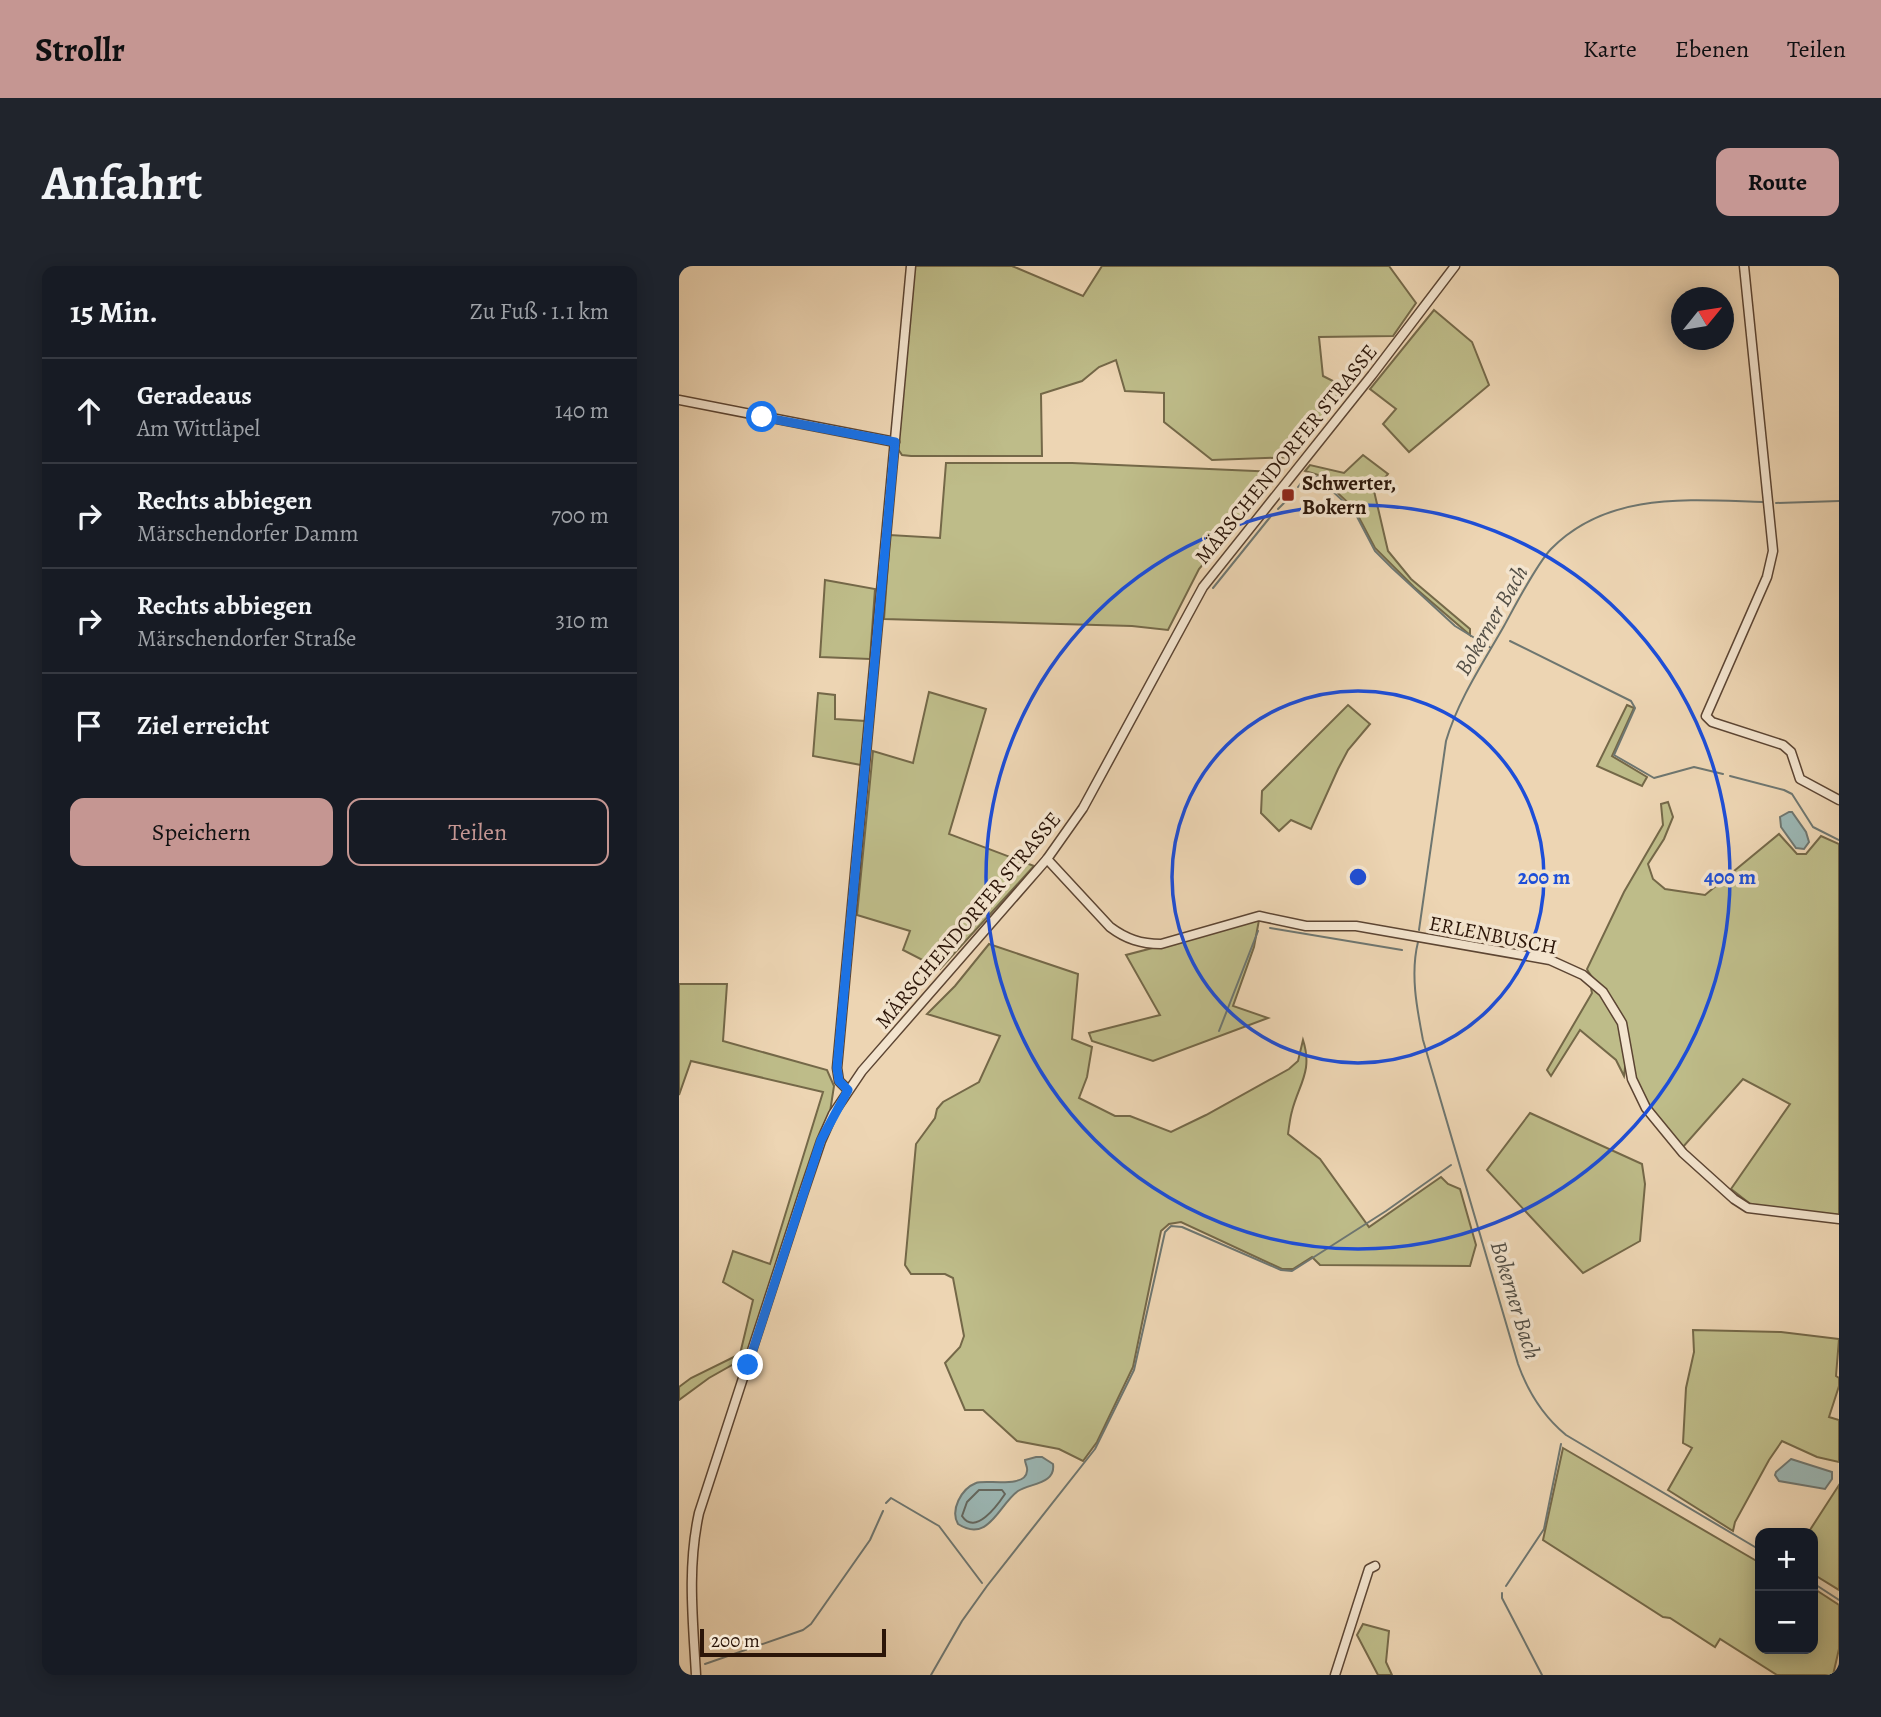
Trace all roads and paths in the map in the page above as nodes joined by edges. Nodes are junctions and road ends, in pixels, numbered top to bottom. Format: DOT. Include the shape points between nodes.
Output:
graph roads {
  1 [pos="911,266"];
  2 [pos="1455,266"];
  3 [pos="1744,266"];
  4 [pos="679,400"];
  5 [pos="895,442"];
  6 [pos="1839,800"];
  7 [pos="1048,859"];
  8 [pos="848,1090"];
  9 [pos="1839,1219"];
  10 [pos="1375,1566"];
  11 [pos="696,1675"];
  12 [pos="1335,1675"];
  1 -- 5 [label="street"];
  2 -- 7 [label="street, MÄRSCHENDORFER STRASSE" via="1203,587 1083,808"];
  3 -- 6 [label="street" via="1773,551 1767,577 1706,716 1783,746 1791,752 1800,779"];
  4 -- 5 [label="street"];
  5 -- 8 [label="street" via="837,1068 839,1081"];
  7 -- 8 [label="street, MÄRSCHENDORFER STRASSE"];
  7 -- 9 [label="street, ERLENBUSCH" via="1109,927 1148,944 1259,916 1306,926 1356,926 1532,955 1571,969 1594,982 1610,1001 1622,1023 1638,1094 1683,1153 1748,1208"];
  8 -- 11 [label="street, MÄRSCHENDORFER STRASSE" via="821,1140 699,1513 690,1576"];
  10 -- 12 [label="street" via="1369,1569"];
}
